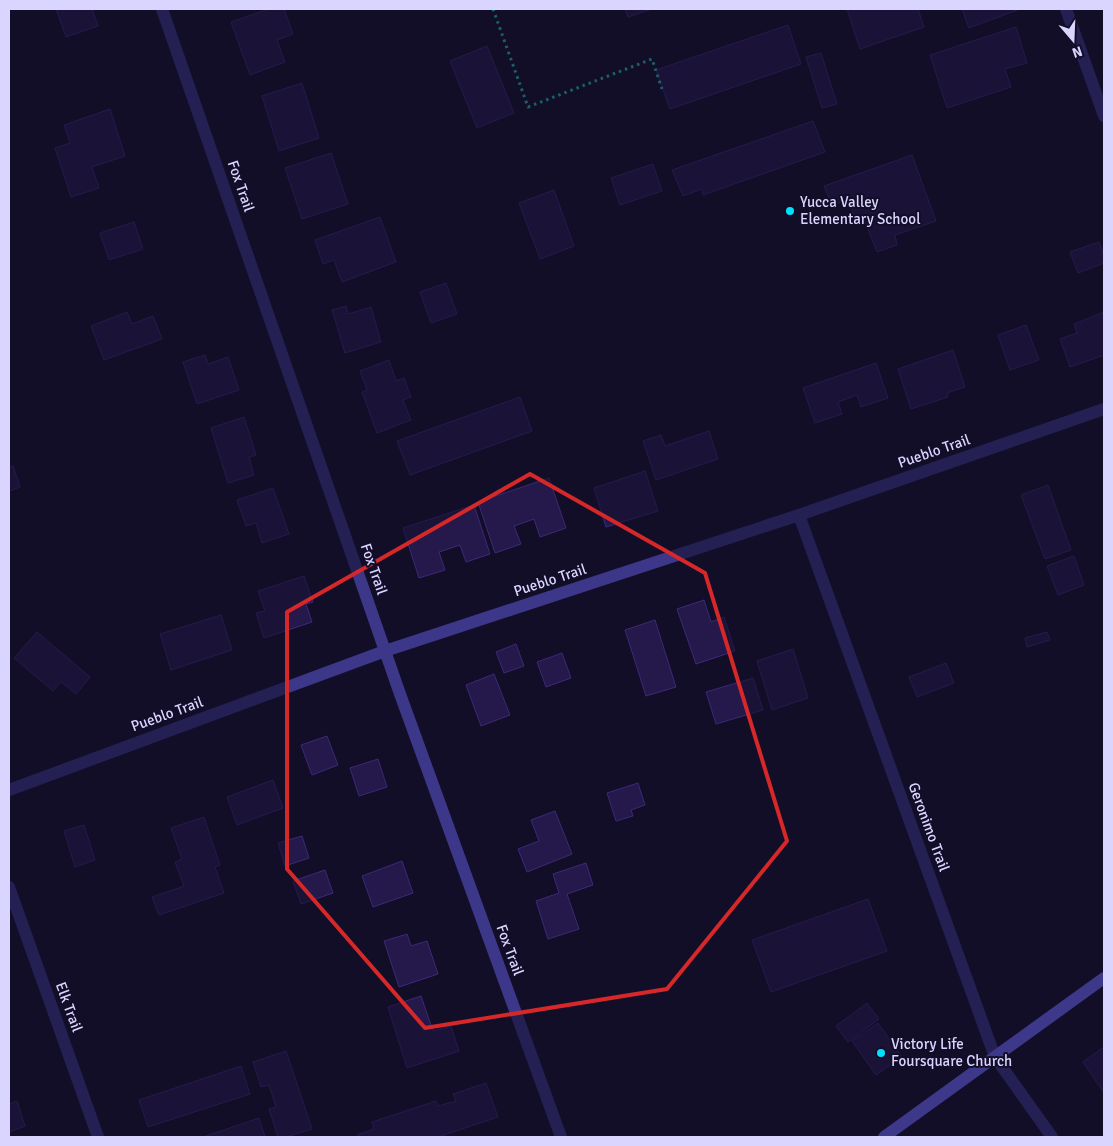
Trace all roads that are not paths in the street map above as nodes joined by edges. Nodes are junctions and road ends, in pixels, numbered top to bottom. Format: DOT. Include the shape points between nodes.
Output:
graph roads {
  1 [pos="162,9"];
  2 [pos="1066,9"];
  3 [pos="1104,116"];
  4 [pos="1104,409"];
  5 [pos="799,515"];
  6 [pos="385,651"];
  7 [pos="9,790"];
  8 [pos="9,887"];
  9 [pos="1104,978"];
  10 [pos="995,1057"];
  11 [pos="98,1137"];
  12 [pos="561,1137"];
  13 [pos="884,1137"];
  14 [pos="1052,1137"];
  1 -- 6 [label="street, Fox Trail"];
  2 -- 3 [label="street"];
  4 -- 5 [label="street, Pueblo Trail"];
  5 -- 6 [label="street, Pueblo Trail"];
  5 -- 10 [label="street, Geronimo Trail"];
  6 -- 7 [label="street, Pueblo Trail"];
  6 -- 12 [label="street, Fox Trail"];
  8 -- 11 [label="street, Elk Trail"];
  9 -- 10 [label="street"];
  10 -- 13 [label="street"];
  10 -- 14 [label="street, Geronimo Trail"];
}
